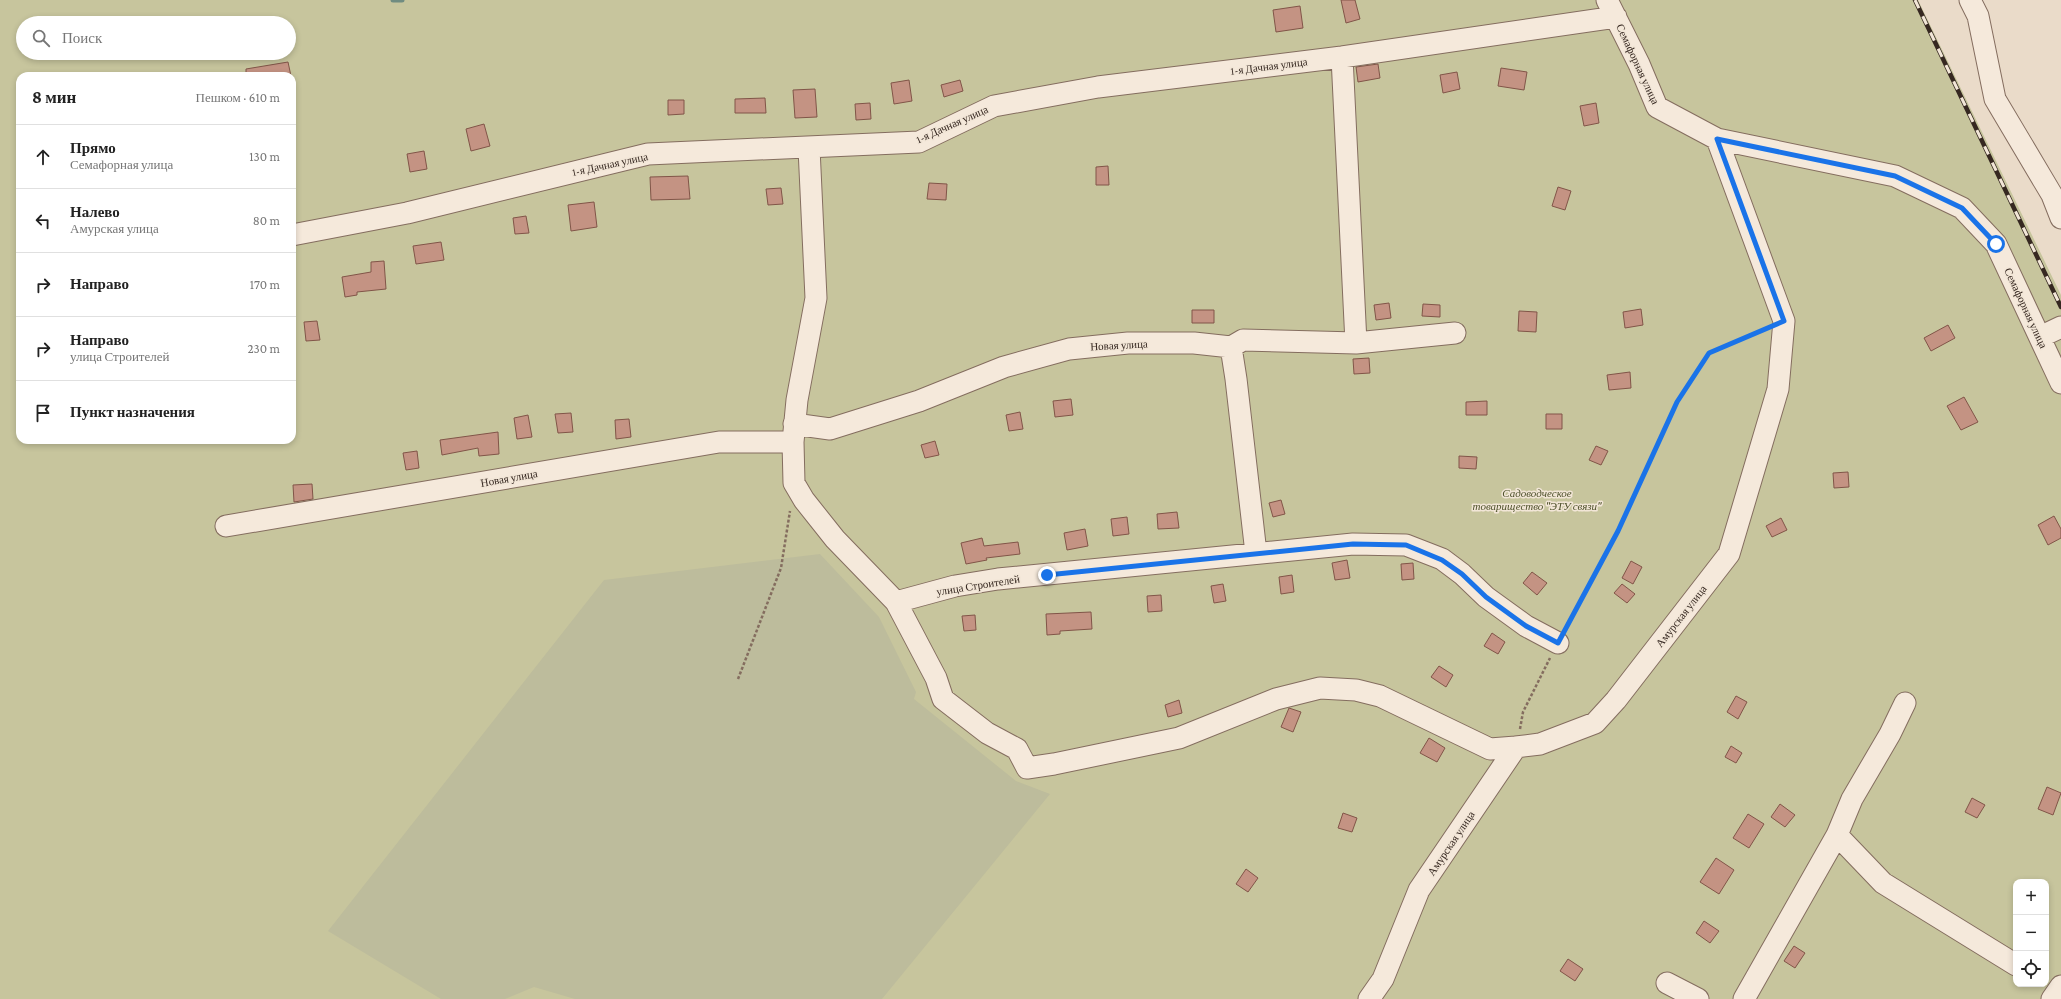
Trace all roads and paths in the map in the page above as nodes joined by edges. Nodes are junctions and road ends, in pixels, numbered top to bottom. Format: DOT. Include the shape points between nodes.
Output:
graph roads {
  1 [pos="1970,0"];
  2 [pos="1611,8"];
  3 [pos="1342,57"];
  4 [pos="1717,139"];
  5 [pos="809,148"];
  6 [pos="2061,218"];
  7 [pos="296,234"];
  8 [pos="1784,321"];
  9 [pos="2061,327"];
  10 [pos="1455,333"];
  11 [pos="2040,336"];
  12 [pos="1356,343"];
  13 [pos="1231,347"];
  14 [pos="2061,383"];
  15 [pos="794,433"];
  16 [pos="794,483"];
  17 [pos="226,526"];
  18 [pos="1256,554"];
  19 [pos="896,602"];
  20 [pos="1558,643"];
  21 [pos="738,679"];
  22 [pos="1905,704"];
  23 [pos="1516,747"];
  24 [pos="1837,835"];
  25 [pos="2013,964"];
  26 [pos="1667,983"];
  27 [pos="1369,999"];
  28 [pos="1698,999"];
  29 [pos="1744,999"];
  1 -- 6 [label="street" via="1978,16 1995,99 2052,195"];
  2 -- 3 [label="street, 1-я Дачная улица"];
  2 -- 4 [label="street, Семафорная улица" via="1657,107"];
  3 -- 5 [label="street, 1-я Дачная улица" via="1098,87 994,106 919,142"];
  3 -- 12 [label="street"];
  4 -- 8 [label="street, Амурская улица"];
  4 -- 11 [label="street, Семафорная улица" via="1895,176 1962,208 1996,244"];
  5 -- 7 [label="street, 1-я Дачная улица" via="648,154 406,213"];
  5 -- 15 [label="street" via="816,298 797,400"];
  8 -- 20 [label="path" via="1709,353 1677,402 1618,531"];
  8 -- 23 [label="street, Амурская улица" via="1778,389 1729,554 1616,700 1595,723 1540,744"];
  9 -- 11 [label="street"];
  10 -- 12 [label="street, Новая улица"];
  11 -- 14 [label="street, Семафорная улица"];
  12 -- 13 [label="street, Новая улица" via="1243,340"];
  13 -- 15 [label="street, Новая улица" via="1194,343 1128,343 1069,349 1004,367 919,401 830,429"];
  13 -- 18 [label="street"];
  15 -- 16 [label="street"];
  15 -- 17 [label="street, Новая улица" via="720,442"];
  16 -- 19 [label="street" via="835,539"];
  16 -- 21 [label="path" via="781,568"];
  18 -- 19 [label="street, улица Строителей" via="998,579 955,586"];
  18 -- 20 [label="street, улица Строителей" via="1353,544 1406,545 1442,560 1526,626"];
  19 -- 23 [label="street" via="936,678 943,699 987,733 1017,749 1027,768 1179,738 1276,699 1320,688 1356,690 1380,696 1490,749"];
  20 -- 23 [label="path" via="1524,712"];
  22 -- 24 [label="street" via="1852,799"];
  23 -- 27 [label="street, Амурская улица" via="1419,890 1383,979"];
  24 -- 25 [label="street" via="1883,884"];
  24 -- 29 [label="street"];
  26 -- 28 [label="street"];
}
